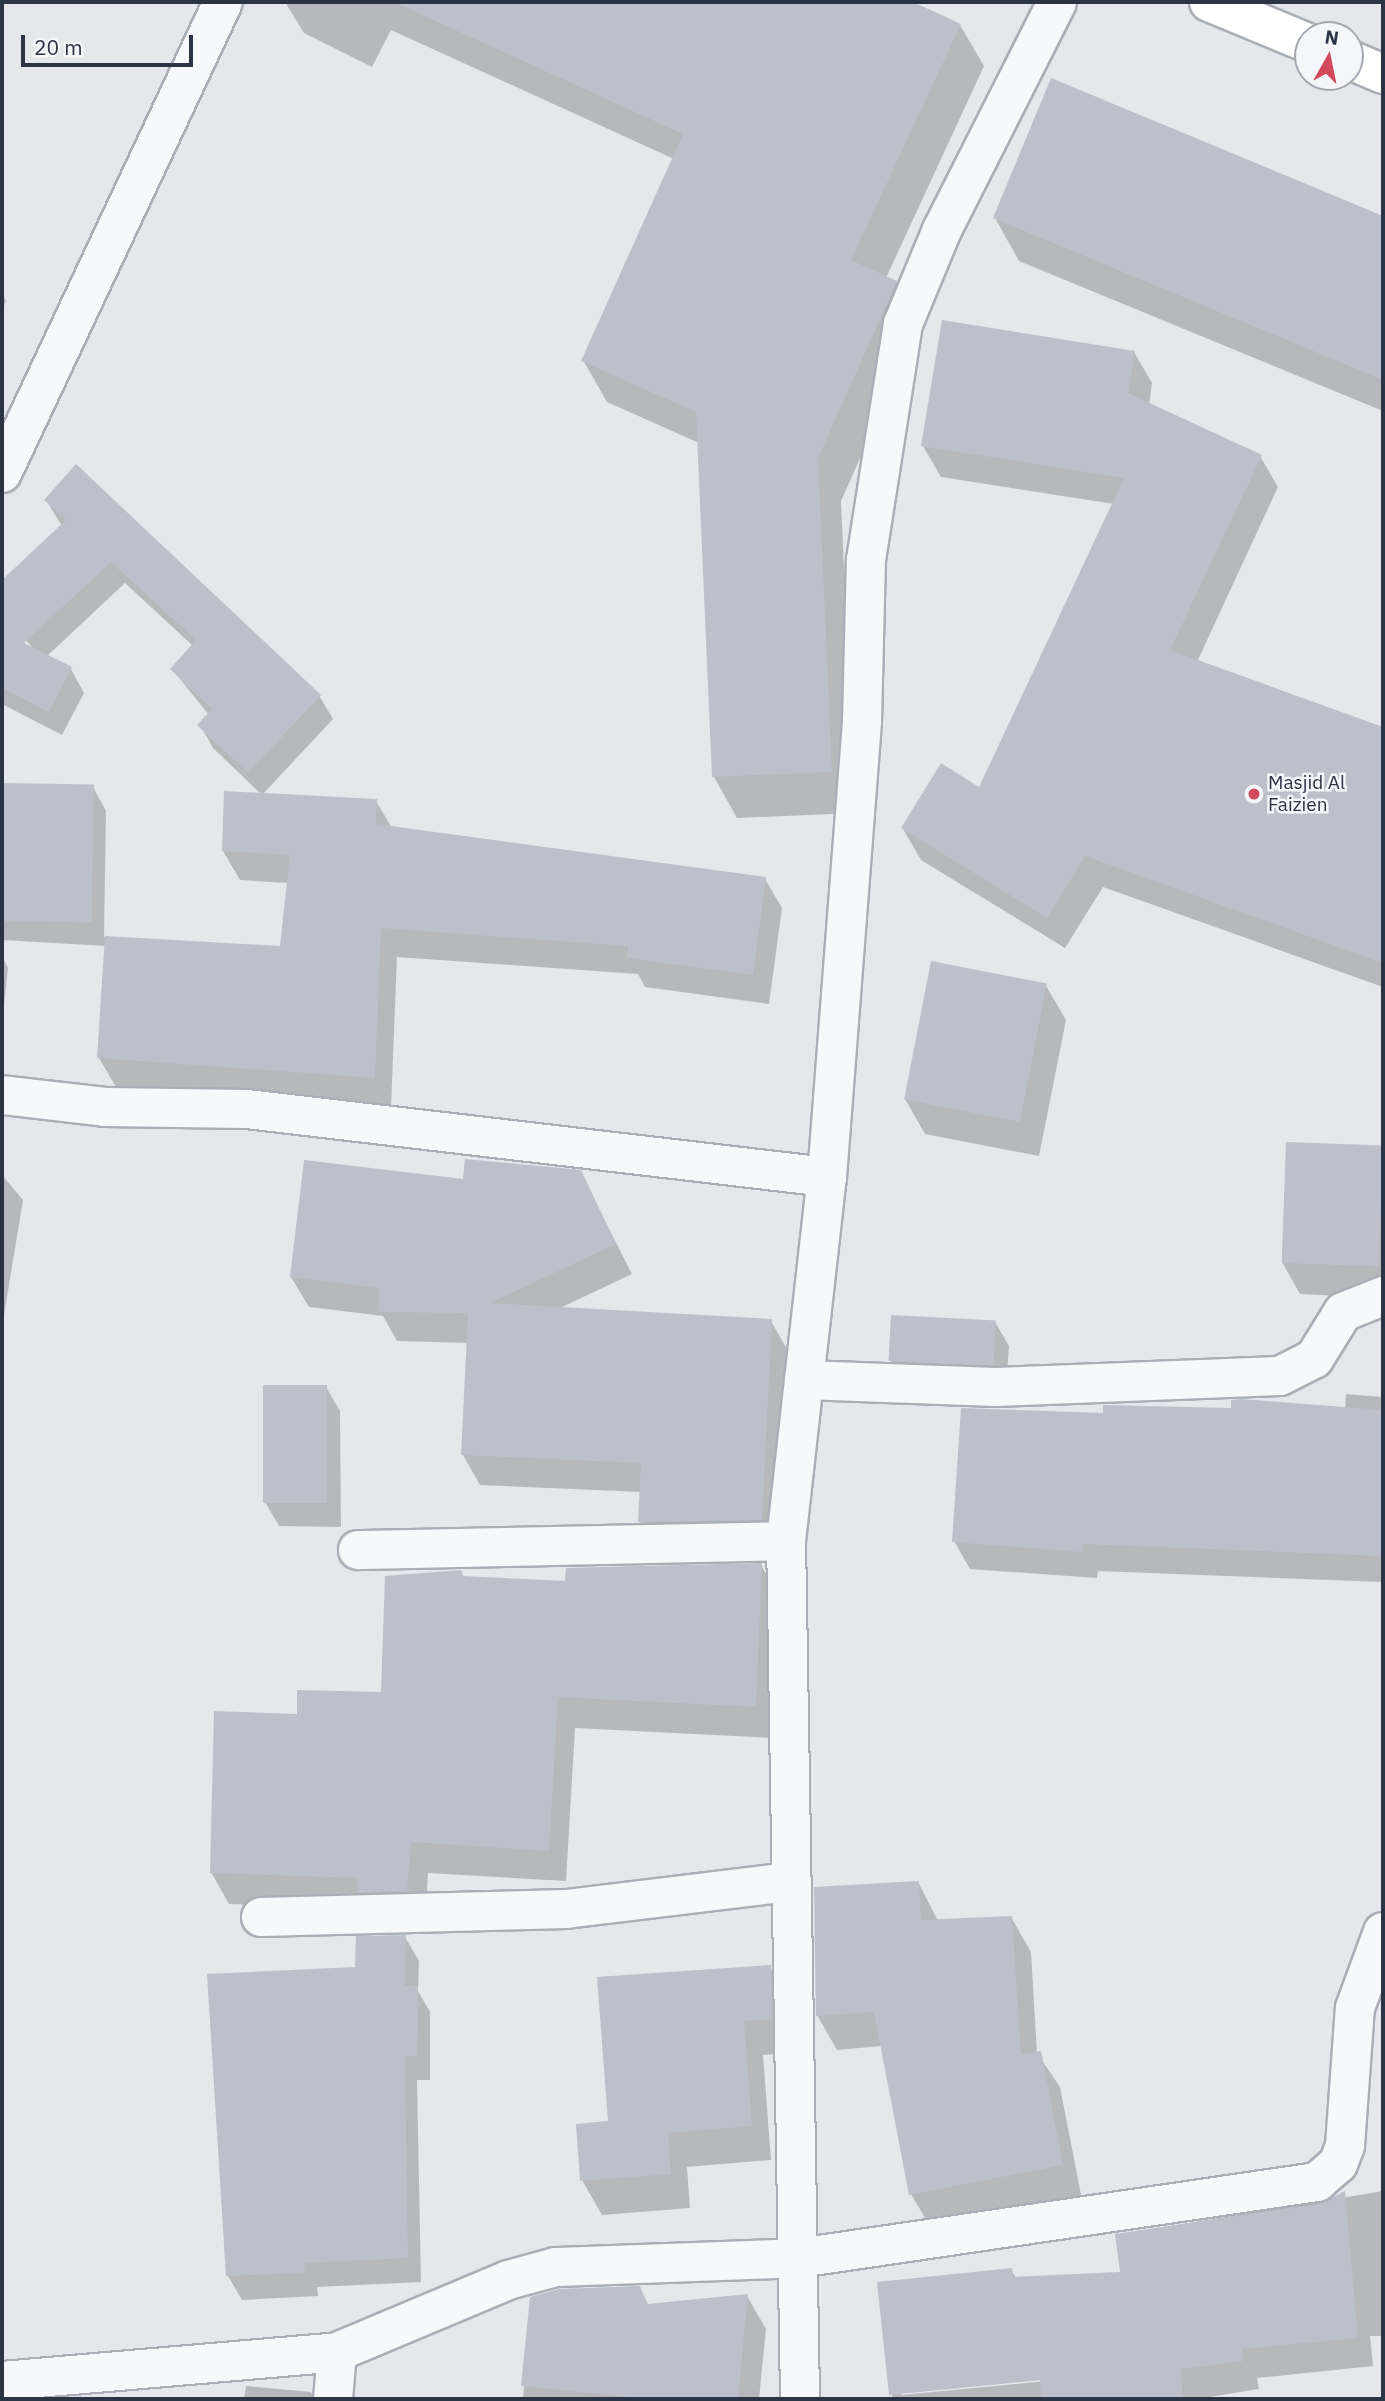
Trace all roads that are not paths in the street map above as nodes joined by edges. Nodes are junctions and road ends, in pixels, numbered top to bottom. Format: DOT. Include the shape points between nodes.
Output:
graph roads {
  1 [pos="223,2"];
  2 [pos="1057,2"];
  3 [pos="1209,2"];
  4 [pos="1294,37"];
  5 [pos="1364,66"];
  6 [pos="1383,74"];
  7 [pos="2,473"];
  8 [pos="2,1096"];
  9 [pos="827,1177"];
  10 [pos="1383,1296"];
  11 [pos="804,1380"];
  12 [pos="786,1541"];
  13 [pos="358,1550"];
  14 [pos="789,1882"];
  15 [pos="261,1917"];
  16 [pos="1383,1932"];
  17 [pos="799,2258"];
  18 [pos="337,2352"];
  19 [pos="2,2381"];
  20 [pos="333,2399"];
  21 [pos="800,2399"];
  1 -- 7 [label="street"];
  2 -- 9 [label="street" via="942,230 903,324 866,560 862,722"];
  3 -- 4 [label="highway"];
  5 -- 6 [label="highway"];
  8 -- 9 [label="street" via="105,1107 247,1109"];
  9 -- 11 [label="street"];
  10 -- 11 [label="street" via="1343,1312 1314,1359 1280,1376 996,1387"];
  11 -- 12 [label="street"];
  12 -- 13 [label="street"];
  12 -- 14 [label="street"];
  14 -- 15 [label="street" via="566,1909"];
  14 -- 17 [label="street"];
  16 -- 17 [label="street" via="1355,2008 1345,2146 1338,2164 1317,2182"];
  17 -- 18 [label="street" via="532,2271"];
  17 -- 21 [label="street"];
  18 -- 19 [label="street"];
  18 -- 20 [label="street"];
}
